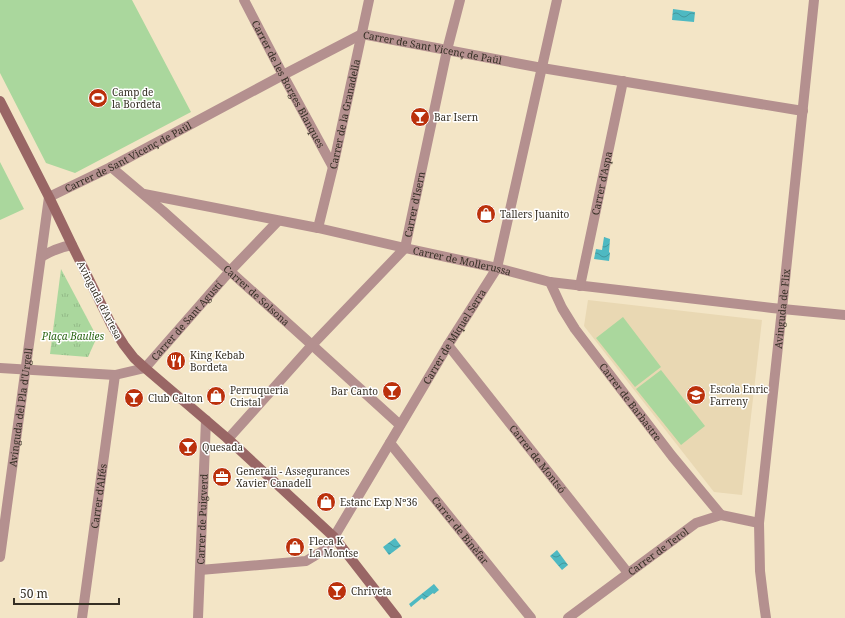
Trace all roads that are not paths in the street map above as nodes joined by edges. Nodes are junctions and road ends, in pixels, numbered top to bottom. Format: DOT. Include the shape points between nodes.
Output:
graph roads {
  1 [pos="244,0"];
  2 [pos="369,0"];
  3 [pos="460,0"];
  4 [pos="557,0"];
  5 [pos="814,0"];
  6 [pos="362,34"];
  7 [pos="447,50"];
  8 [pos="542,68"];
  9 [pos="283,75"];
  10 [pos="623,81"];
  11 [pos="0,101"];
  12 [pos="803,111"];
  13 [pos="111,167"];
  14 [pos="333,167"];
  15 [pos="144,194"];
  16 [pos="49,197"];
  17 [pos="278,221"];
  18 [pos="318,228"];
  19 [pos="72,245"];
  20 [pos="405,248"];
  21 [pos="41,257"];
  22 [pos="497,268"];
  23 [pos="230,271"];
  24 [pos="550,282"];
  25 [pos="580,286"];
  26 [pos="782,309"];
  27 [pos="845,315"];
  28 [pos="312,345"];
  29 [pos="448,345"];
  30 [pos="0,368"];
  31 [pos="145,368"];
  32 [pos="26,370"];
  33 [pos="115,375"];
  34 [pos="206,420"];
  35 [pos="400,425"];
  36 [pos="228,439"];
  37 [pos="390,443"];
  38 [pos="721,515"];
  39 [pos="759,523"];
  40 [pos="334,537"];
  41 [pos="0,557"];
  42 [pos="200,570"];
  43 [pos="628,573"];
  44 [pos="82,618"];
  45 [pos="198,618"];
  46 [pos="397,618"];
  47 [pos="531,618"];
  48 [pos="568,618"];
  49 [pos="766,618"];
  1 -- 9 [label="street, Carrer de les Borges Blanques"];
  2 -- 6 [label="street, Carrer de la Granadella"];
  3 -- 7 [label="street, Carrer d'Isern"];
  4 -- 8 [label="street, Carrer de Miquel Serra"];
  5 -- 12 [label="street, Avinguda de Flix"];
  6 -- 7 [label="street, Carrer de Sant Vicenç de Paül"];
  6 -- 9 [label="street, Carrer de Sant Vicenç de Paül"];
  6 -- 14 [label="street, Carrer de la Granadella"];
  7 -- 8 [label="street, Carrer de Sant Vicenç de Paül"];
  7 -- 20 [label="street, Carrer d'Isern"];
  8 -- 10 [label="street, Carrer de Sant Vicenç de Paül"];
  8 -- 22 [label="street, Carrer de Miquel Serra"];
  9 -- 13 [label="street, Carrer de Sant Vicenç de Paül"];
  9 -- 14 [label="street, Carrer de les Borges Blanques"];
  10 -- 12 [label="street, Carrer de Sant Vicenç de Paül"];
  10 -- 25 [label="street, Carrer d'Aspa"];
  11 -- 16 [label="main road, Avinguda d'Artesa"];
  12 -- 26 [label="street, Avinguda de Flix"];
  13 -- 15 [label="street, Carrer de Solsona"];
  13 -- 16 [label="street, Carrer de Sant Vicenç de Paül"];
  14 -- 18 [label="street, Carrer de la Granadella"];
  15 -- 17 [label="street, Carrer de Mollerussa"];
  15 -- 23 [label="street, Carrer de Solsona"];
  16 -- 19 [label="main road, Avinguda d'Artesa"];
  16 -- 21 [label="street, Avinguda del Pla d'Urgell"];
  17 -- 18 [label="street, Carrer de Mollerussa"];
  17 -- 23 [label="street, Carrer de Sant Agustí"];
  18 -- 20 [label="street, Carrer de Mollerussa"];
  19 -- 21 [label="street" via="50,251"];
  19 -- 31 [label="main road, Avinguda d'Artesa" via="112,326 134,358"];
  20 -- 22 [label="street, Carrer de Mollerussa"];
  20 -- 28 [label="street, Carrer d'Isern"];
  21 -- 32 [label="street, Avinguda del Pla d'Urgell"];
  22 -- 24 [label="street, Carrer de Mollerussa"];
  22 -- 29 [label="street, Carrer de Miquel Serra"];
  23 -- 28 [label="street, Carrer de Solsona"];
  23 -- 31 [label="street, Carrer de Sant Agustí"];
  24 -- 25 [label="street, Carrer de Mollerussa"];
  24 -- 38 [label="street, Carrer de Barbastre" via="575,329 672,456"];
  25 -- 26 [label="street, Carrer de Mollerussa"];
  26 -- 27 [label="street, Carrer de Mollerussa"];
  26 -- 39 [label="street, Avinguda de Flix"];
  28 -- 35 [label="street, Carrer de Solsona"];
  28 -- 36 [label="street, Carrer d'Isern"];
  29 -- 35 [label="street, Carrer de Miquel Serra"];
  29 -- 43 [label="street, Carrer de Montsó"];
  30 -- 32 [label="street"];
  31 -- 33 [label="street"];
  31 -- 34 [label="main road, Avinguda d'Artesa"];
  32 -- 33 [label="street"];
  32 -- 41 [label="street, Avinguda del Pla d'Urgell"];
  33 -- 44 [label="street, Carrer d'Alfés"];
  34 -- 36 [label="main road, Avinguda d'Artesa"];
  34 -- 42 [label="street, Carrer de Puigverd"];
  35 -- 37 [label="street, Carrer de Miquel Serra"];
  36 -- 40 [label="main road, Avinguda d'Artesa"];
  37 -- 40 [label="street, Carrer de Miquel Serra"];
  37 -- 47 [label="street, Carrer de Binèfar"];
  38 -- 39 [label="street, Carrer de Terol"];
  38 -- 43 [label="street, Carrer de Terol" via="696,523"];
  39 -- 49 [label="street, Avinguda de Flix" via="760,570"];
  40 -- 42 [label="street, Carrer de Miquel Serra" via="326,549 306,561"];
  40 -- 46 [label="main road, Avinguda d'Artesa"];
  42 -- 45 [label="street, Carrer de Puigverd"];
  43 -- 48 [label="street, Carrer de Terol"];
}
